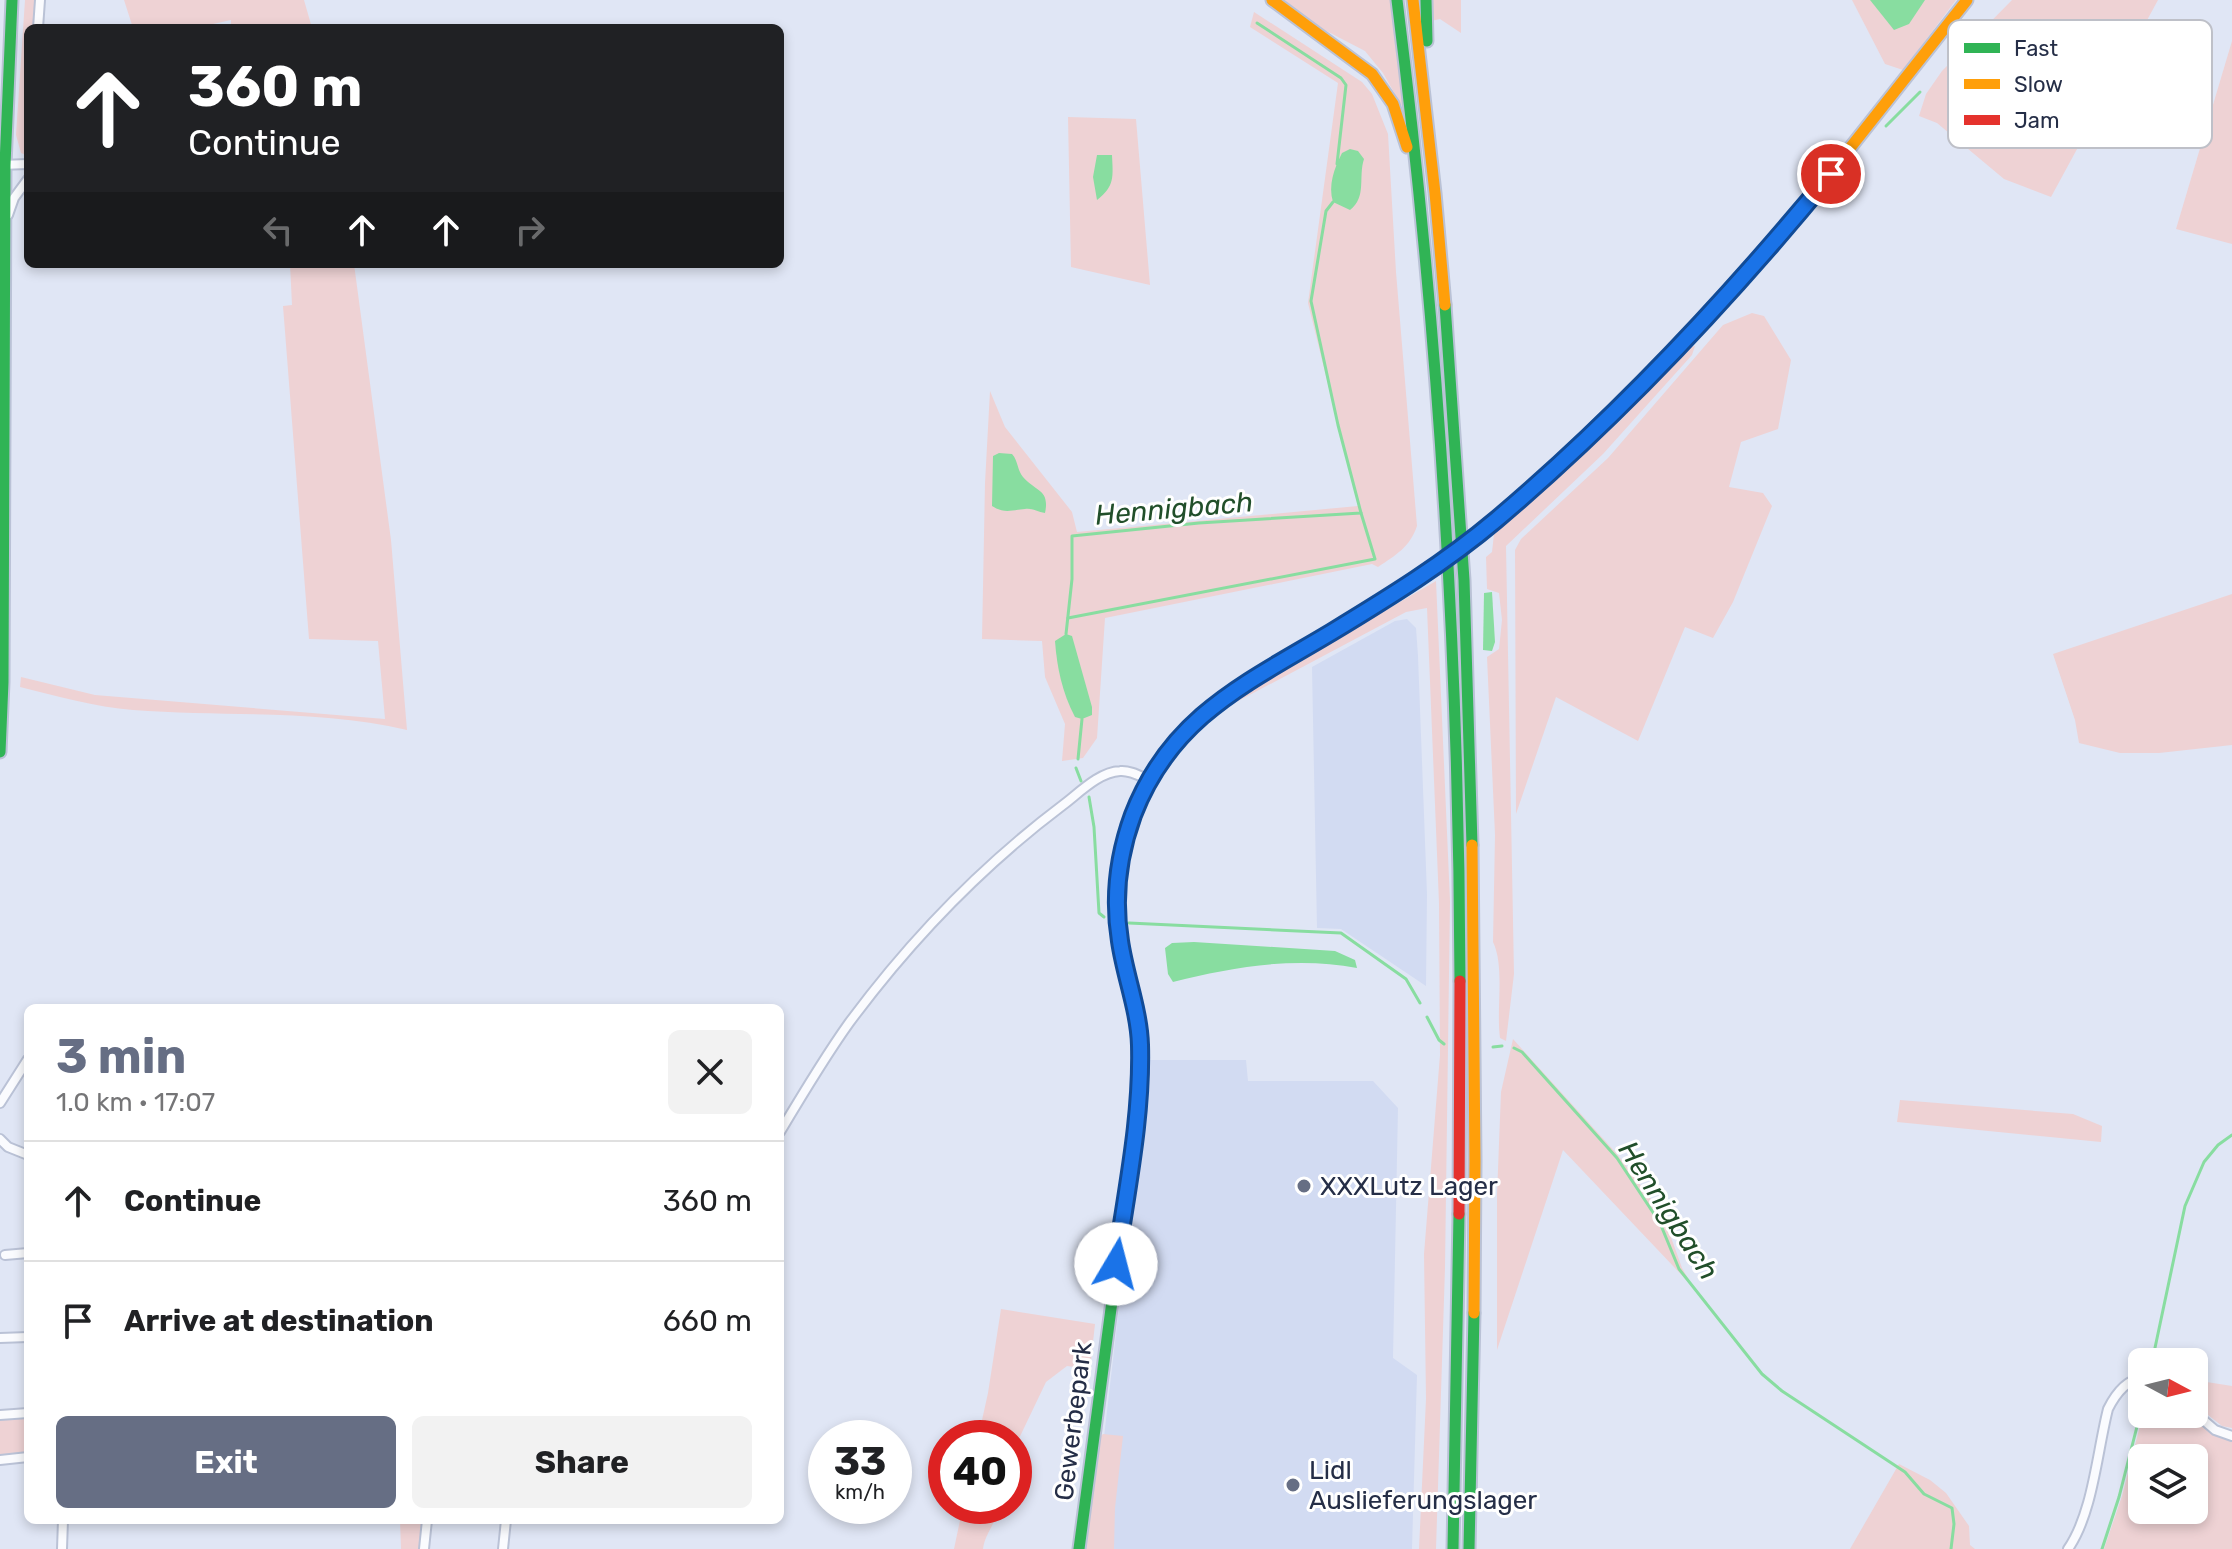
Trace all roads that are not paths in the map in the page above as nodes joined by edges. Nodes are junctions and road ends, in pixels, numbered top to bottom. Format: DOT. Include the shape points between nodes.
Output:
graph roads {
  1 [pos="12,0"];
  2 [pos="40,0"];
  3 [pos="1272,0"];
  4 [pos="1397,0"];
  5 [pos="1413,0"];
  6 [pos="1426,0"];
  7 [pos="1967,0"];
  8 [pos="1952,20"];
  9 [pos="38,24"];
  10 [pos="1948,25"];
  11 [pos="1425,89"];
  12 [pos="7,108"];
  13 [pos="0,126"];
  14 [pos="24,164"];
  15 [pos="2,165"];
  16 [pos="1419,178"];
  17 [pos="24,184"];
  18 [pos="4,223"];
  19 [pos="2,681"];
  20 [pos="0,752"];
  21 [pos="1149,780"];
  22 [pos="24,1065"];
  23 [pos="0,1103"];
  24 [pos="784,1125"];
  25 [pos="0,1139"];
  26 [pos="24,1153"];
  27 [pos="24,1253"];
  28 [pos="5,1255"];
  29 [pos="24,1337"];
  30 [pos="0,1338"];
  31 [pos="2128,1383"];
  32 [pos="24,1413"];
  33 [pos="0,1415"];
  34 [pos="2208,1424"];
  35 [pos="2232,1436"];
  36 [pos="24,1457"];
  37 [pos="0,1460"];
  38 [pos="63,1524"];
  39 [pos="427,1524"];
  40 [pos="506,1524"];
  41 [pos="62,1549"];
  42 [pos="424,1549"];
  43 [pos="503,1549"];
  44 [pos="1079,1549"];
  45 [pos="1453,1549"];
  46 [pos="1469,1549"];
  47 [pos="2068,1549"];
  1 -- 12 [label="main road"];
  2 -- 9 [label="street"];
  3 -- 16 [label="main road" via="1380,81 1402,124"];
  4 -- 16 [label="main road"];
  5 -- 11 [label="main road"];
  6 -- 11 [label="main road"];
  7 -- 8 [label="main road, Gewerbepark, bridge"];
  10 -- 21 [label="main road, Gewerbepark, bridge" via="1748,273 1609,418 1491,524 1416,579 1216,703 1176,742"];
  11 -- 46 [label="main road" via="1457,431 1471,743 1475,1161"];
  12 -- 13 [label="street"];
  12 -- 15 [label="main road"];
  14 -- 15 [label="street"];
  15 -- 18 [label="main road"];
  16 -- 45 [label="main road" via="1442,453 1456,752 1460,1122"];
  17 -- 18 [label="street"];
  18 -- 19 [label="main road"];
  19 -- 20 [label="main road"];
  21 -- 24 [label="street" via="1123,770 1102,776 970,885 870,996"];
  21 -- 44 [label="main road, Gewerbepark" via="1126,837 1117,883 1120,941 1140,1040 1140,1091"];
  22 -- 23 [label="street"];
  25 -- 26 [label="street"];
  27 -- 28 [label="street"];
  29 -- 30 [label="street"];
  31 -- 47 [label="street" via="2108,1409 2086,1506"];
  32 -- 33 [label="street"];
  34 -- 35 [label="street"];
  36 -- 37 [label="street"];
  38 -- 41 [label="street"];
  39 -- 42 [label="street"];
  40 -- 43 [label="street"];
}
